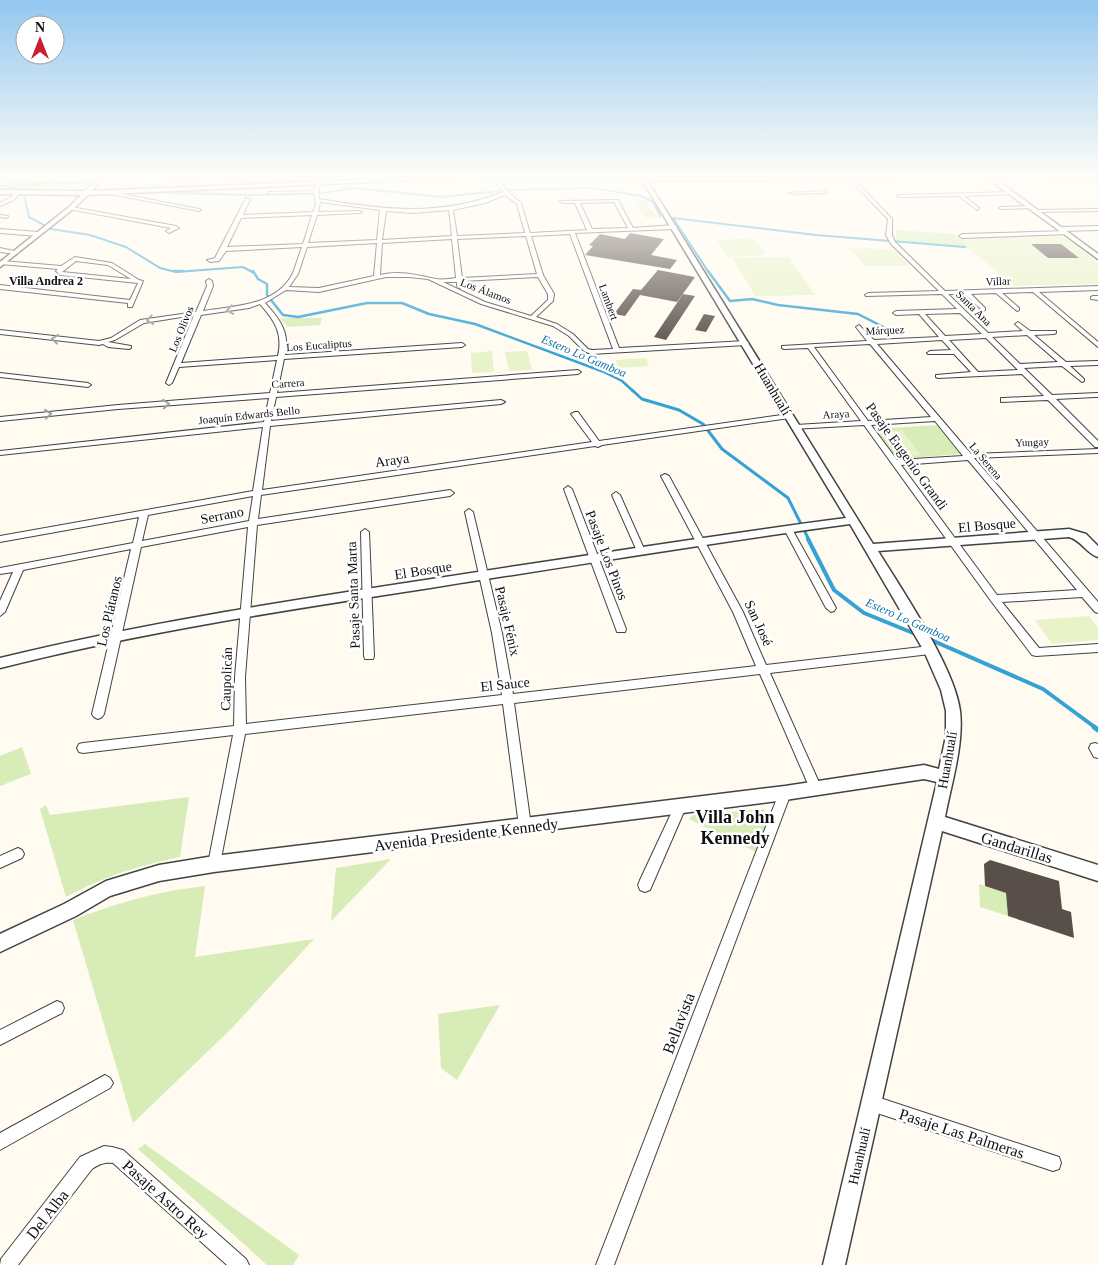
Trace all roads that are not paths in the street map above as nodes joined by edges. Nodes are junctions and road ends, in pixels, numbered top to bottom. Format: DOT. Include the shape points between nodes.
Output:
graph roads {
  1 [pos="34,237"];
  2 [pos="230,237"];
  3 [pos="308,237"];
  4 [pos="380,237"];
  5 [pos="472,237"];
  6 [pos="530,237"];
  7 [pos="574,237"];
  8 [pos="680,237"];
  9 [pos="890,237"];
  10 [pos="1071,237"];
  11 [pos="454,238"];
  12 [pos="379,241"];
  13 [pos="305,245"];
  14 [pos="224,249"];
  15 [pos="0,250"];
  16 [pos="16,252"];
  17 [pos="1098,257"];
  18 [pos="210,260"];
  19 [pos="1,264"];
  20 [pos="62,268"];
  21 [pos="540,275"];
  22 [pos="376,276"];
  23 [pos="210,280"];
  24 [pos="459,280"];
  25 [pos="436,281"];
  26 [pos="141,282"];
  27 [pos="0,287"];
  28 [pos="285,288"];
  29 [pos="1098,288"];
  30 [pos="1034,290"];
  31 [pos="997,291"];
  32 [pos="461,292"];
  33 [pos="966,292"];
  34 [pos="943,293"];
  35 [pos="868,295"];
  36 [pos="263,301"];
  37 [pos="983,309"];
  38 [pos="1017,309"];
  39 [pos="962,311"];
  40 [pos="920,312"];
  41 [pos="896,313"];
  42 [pos="198,314"];
  43 [pos="532,318"];
  44 [pos="1018,324"];
  45 [pos="859,327"];
  46 [pos="0,332"];
  47 [pos="1054,332"];
  48 [pos="1028,333"];
  49 [pos="986,335"];
  50 [pos="944,338"];
  51 [pos="870,341"];
  52 [pos="104,342"];
  53 [pos="746,343"];
  54 [pos="462,345"];
  55 [pos="810,345"];
  56 [pos="1098,345"];
  57 [pos="784,346"];
  58 [pos="129,347"];
  59 [pos="617,352"];
  60 [pos="957,352"];
  61 [pos="930,353"];
  62 [pos="281,358"];
  63 [pos="1098,363"];
  64 [pos="177,365"];
  65 [pos="1064,365"];
  66 [pos="1021,369"];
  67 [pos="578,372"];
  68 [pos="976,374"];
  69 [pos="0,376"];
  70 [pos="938,376"];
  71 [pos="1082,380"];
  72 [pos="169,383"];
  73 [pos="88,385"];
  74 [pos="1095,395"];
  75 [pos="272,396"];
  76 [pos="1050,397"];
  77 [pos="1004,400"];
  78 [pos="501,402"];
  79 [pos="575,414"];
  80 [pos="789,416"];
  81 [pos="0,419"];
  82 [pos="937,419"];
  83 [pos="267,424"];
  84 [pos="866,424"];
  85 [pos="796,428"];
  86 [pos="598,445"];
  87 [pos="1098,445"];
  88 [pos="1098,451"];
  89 [pos="0,453"];
  90 [pos="968,457"];
  91 [pos="895,463"];
  92 [pos="665,476"];
  93 [pos="568,489"];
  94 [pos="257,493"];
  95 [pos="450,493"];
  96 [pos="616,495"];
  97 [pos="469,512"];
  98 [pos="144,514"];
  99 [pos="854,520"];
  100 [pos="253,523"];
  101 [pos="791,528"];
  102 [pos="365,532"];
  103 [pos="1035,536"];
  104 [pos="0,539"];
  105 [pos="701,542"];
  106 [pos="952,542"];
  107 [pos="138,546"];
  108 [pos="870,548"];
  109 [pos="641,551"];
  110 [pos="1098,553"];
  111 [pos="593,558"];
  112 [pos="19,568"];
  113 [pos="0,571"];
  114 [pos="482,576"];
  115 [pos="1085,593"];
  116 [pos="366,594"];
  117 [pos="994,599"];
  118 [pos="831,608"];
  119 [pos="1098,609"];
  120 [pos="0,612"];
  121 [pos="244,614"];
  122 [pos="621,629"];
  123 [pos="117,636"];
  124 [pos="928,646"];
  125 [pos="1098,648"];
  126 [pos="369,656"];
  127 [pos="0,663"];
  128 [pos="764,669"];
  129 [pos="508,698"];
  130 [pos="98,714"];
  131 [pos="240,729"];
  132 [pos="83,748"];
  133 [pos="945,777"];
  134 [pos="815,787"];
  135 [pos="786,793"];
  136 [pos="680,806"];
  137 [pos="936,822"];
  138 [pos="525,826"];
  139 [pos="18,854"];
  140 [pos="0,862"];
  141 [pos="214,864"];
  142 [pos="1098,873"];
  143 [pos="645,885"];
  144 [pos="0,943"];
  145 [pos="57,1008"];
  146 [pos="0,1038"];
  147 [pos="105,1082"];
  148 [pos="871,1103"];
  149 [pos="0,1142"];
  150 [pos="86,1163"];
  151 [pos="1053,1163"];
  152 [pos="7,1265"];
  153 [pos="240,1265"];
  154 [pos="605,1265"];
  155 [pos="834,1265"];
  1 -- 16 [label="street"];
  2 -- 14 [label="street"];
  3 -- 13 [label="street"];
  4 -- 12 [label="street"];
  5 -- 11 [label="street"];
  6 -- 21 [label="street"];
  7 -- 59 [label="street, Lambert"];
  8 -- 53 [label="street, Huanhualí"];
  9 -- 34 [label="street, Santa Ana"];
  10 -- 17 [label="street"];
  11 -- 12 [label="street"];
  11 -- 24 [label="street"];
  12 -- 13 [label="street"];
  12 -- 22 [label="street"];
  13 -- 14 [label="street"];
  13 -- 28 [label="street" via="296,274"];
  14 -- 18 [label="street" via="217,260"];
  15 -- 16 [label="street"];
  16 -- 19 [label="street"];
  19 -- 20 [label="street"];
  20 -- 26 [label="street" via="75,260 110,264"];
  20 -- 26 [label="street" via="60,273"];
  21 -- 24 [label="street"];
  21 -- 43 [label="street" via="552,297"];
  22 -- 25 [label="street, Los Álamos" via="409,275"];
  22 -- 28 [label="street, Los Álamos" via="319,290"];
  23 -- 42 [label="street, Los Olivos"];
  24 -- 25 [label="street"];
  24 -- 32 [label="street"];
  25 -- 32 [label="street, Los Álamos"];
  26 -- 27 [label="street" via="131,305"];
  28 -- 36 [label="street"];
  29 -- 30 [label="street, Villar"];
  30 -- 31 [label="street, Villar"];
  30 -- 56 [label="street"];
  31 -- 33 [label="street, Villar"];
  31 -- 38 [label="street"];
  32 -- 43 [label="street, Los Álamos" via="483,303"];
  33 -- 34 [label="street, Villar"];
  33 -- 37 [label="street"];
  34 -- 35 [label="street, Villar"];
  34 -- 39 [label="street, Santa Ana"];
  36 -- 42 [label="street, one-way"];
  36 -- 62 [label="street, Caupolicán" via="283,337"];
  39 -- 40 [label="street"];
  39 -- 49 [label="street, Santa Ana"];
  40 -- 41 [label="street"];
  40 -- 50 [label="street"];
  42 -- 52 [label="street, one-way" via="142,321"];
  42 -- 64 [label="street, Los Olivos"];
  43 -- 59 [label="street, Los Álamos" via="571,335 586,350"];
  44 -- 48 [label="street"];
  45 -- 51 [label="street, La Serena"];
  52 -- 46 [label="street, one-way"];
  47 -- 48 [label="street, Márquez"];
  48 -- 49 [label="street, Márquez"];
  48 -- 65 [label="street"];
  49 -- 50 [label="street, Márquez"];
  49 -- 66 [label="street, Santa Ana"];
  50 -- 51 [label="street, Márquez"];
  50 -- 60 [label="street"];
  51 -- 55 [label="street, Márquez"];
  51 -- 82 [label="street, La Serena"];
  52 -- 58 [label="street"];
  53 -- 59 [label="street, Los Álamos"];
  53 -- 80 [label="street, Huanhualí"];
  54 -- 62 [label="street, Los Eucaliptus"];
  55 -- 57 [label="street, Márquez"];
  55 -- 84 [label="street, Pasaje Eugenio Grandi"];
  60 -- 61 [label="street"];
  60 -- 68 [label="street"];
  62 -- 64 [label="street, Los Eucaliptus"];
  62 -- 75 [label="street, Caupolicán"];
  63 -- 65 [label="street"];
  64 -- 72 [label="street, Los Olivos"];
  65 -- 66 [label="street"];
  65 -- 71 [label="street"];
  66 -- 68 [label="street"];
  66 -- 76 [label="street, Santa Ana"];
  67 -- 75 [label="street, Carrera"];
  68 -- 70 [label="street"];
  69 -- 73 [label="street"];
  74 -- 76 [label="street"];
  81 -- 75 [label="street, Carrera, one-way"];
  75 -- 83 [label="street, Caupolicán"];
  76 -- 77 [label="street"];
  76 -- 87 [label="street, Santa Ana"];
  78 -- 83 [label="street, Joaquín Edwards Bello"];
  79 -- 86 [label="street"];
  80 -- 85 [label="street, Huanhualí"];
  80 -- 86 [label="street, Araya"];
  82 -- 84 [label="street, Araya"];
  82 -- 90 [label="street, La Serena"];
  83 -- 89 [label="street, Joaquín Edwards Bello"];
  83 -- 94 [label="street, Caupolicán"];
  84 -- 85 [label="street, Araya"];
  84 -- 91 [label="street, Pasaje Eugenio Grandi"];
  85 -- 99 [label="street, Huanhualí"];
  86 -- 94 [label="street, Araya"];
  88 -- 90 [label="street, Yungay"];
  90 -- 91 [label="street, Yungay"];
  90 -- 103 [label="street, La Serena"];
  91 -- 106 [label="street, Pasaje Eugenio Grandi"];
  92 -- 105 [label="street, San José"];
  93 -- 111 [label="street, Pasaje Los Pinos"];
  94 -- 98 [label="street, Araya"];
  94 -- 100 [label="street, Caupolicán"];
  95 -- 100 [label="street, Serrano"];
  96 -- 109 [label="street"];
  97 -- 114 [label="street, Pasaje Fénix"];
  98 -- 104 [label="street, Araya"];
  98 -- 107 [label="street, Los Plátanos"];
  99 -- 101 [label="street, El Bosque"];
  99 -- 108 [label="street, Huanhualí"];
  100 -- 107 [label="street, Serrano"];
  100 -- 121 [label="street, Caupolicán"];
  101 -- 105 [label="street, El Bosque"];
  101 -- 118 [label="street"];
  102 -- 116 [label="street, Pasaje Santa Marta"];
  103 -- 106 [label="street, El Bosque"];
  103 -- 110 [label="street, El Bosque" via="1076,534 1087,540"];
  103 -- 115 [label="street, La Serena"];
  105 -- 109 [label="street, El Bosque"];
  105 -- 128 [label="street, San José"];
  106 -- 108 [label="street, El Bosque"];
  106 -- 117 [label="street, Pasaje Eugenio Grandi"];
  107 -- 112 [label="street, Serrano"];
  107 -- 123 [label="street, Los Plátanos"];
  108 -- 124 [label="street, Huanhualí"];
  109 -- 111 [label="street, El Bosque"];
  111 -- 114 [label="street, El Bosque"];
  111 -- 122 [label="street, Pasaje Los Pinos"];
  112 -- 113 [label="street, Serrano"];
  112 -- 120 [label="street"];
  114 -- 116 [label="street, El Bosque"];
  114 -- 129 [label="street, Pasaje Fénix" via="497,633"];
  115 -- 117 [label="street"];
  115 -- 119 [label="street, La Serena"];
  116 -- 121 [label="street, El Bosque"];
  116 -- 126 [label="street, Pasaje Santa Marta"];
  117 -- 125 [label="street, Pasaje Eugenio Grandi" via="1036,652"];
  121 -- 123 [label="street, El Bosque"];
  121 -- 131 [label="street, Caupolicán"];
  123 -- 127 [label="street, El Bosque"];
  123 -- 130 [label="street, Los Plátanos"];
  124 -- 128 [label="street, El Sauce"];
  124 -- 133 [label="street, Huanhualí" via="948,690 953,711 953,736"];
  128 -- 129 [label="street, El Sauce"];
  128 -- 134 [label="street, San José"];
  129 -- 131 [label="street, El Sauce"];
  129 -- 138 [label="street, Pasaje Fénix"];
  131 -- 132 [label="street, El Sauce"];
  131 -- 141 [label="street, Caupolicán"];
  133 -- 134 [label="street, Avenida Presidente Kennedy" via="924,772"];
  133 -- 137 [label="street, Huanhualí"];
  134 -- 135 [label="street, Avenida Presidente Kennedy"];
  135 -- 136 [label="street, Avenida Presidente Kennedy"];
  135 -- 154 [label="street, Bellavista"];
  136 -- 138 [label="street, Avenida Presidente Kennedy"];
  136 -- 143 [label="street"];
  137 -- 142 [label="street, Gandarillas"];
  137 -- 148 [label="street, Huanhualí"];
  138 -- 141 [label="street, Avenida Presidente Kennedy"];
  139 -- 140 [label="street"];
  141 -- 144 [label="street, Avenida Presidente Kennedy" via="159,874 106,889"];
  145 -- 146 [label="street"];
  147 -- 149 [label="street"];
  148 -- 151 [label="street, Pasaje Las Palmeras"];
  148 -- 155 [label="street, Huanhualí"];
  150 -- 152 [label="street, Del Alba"];
  150 -- 153 [label="street, Pasaje Astro Rey" via="108,1153 116,1156"];
}
